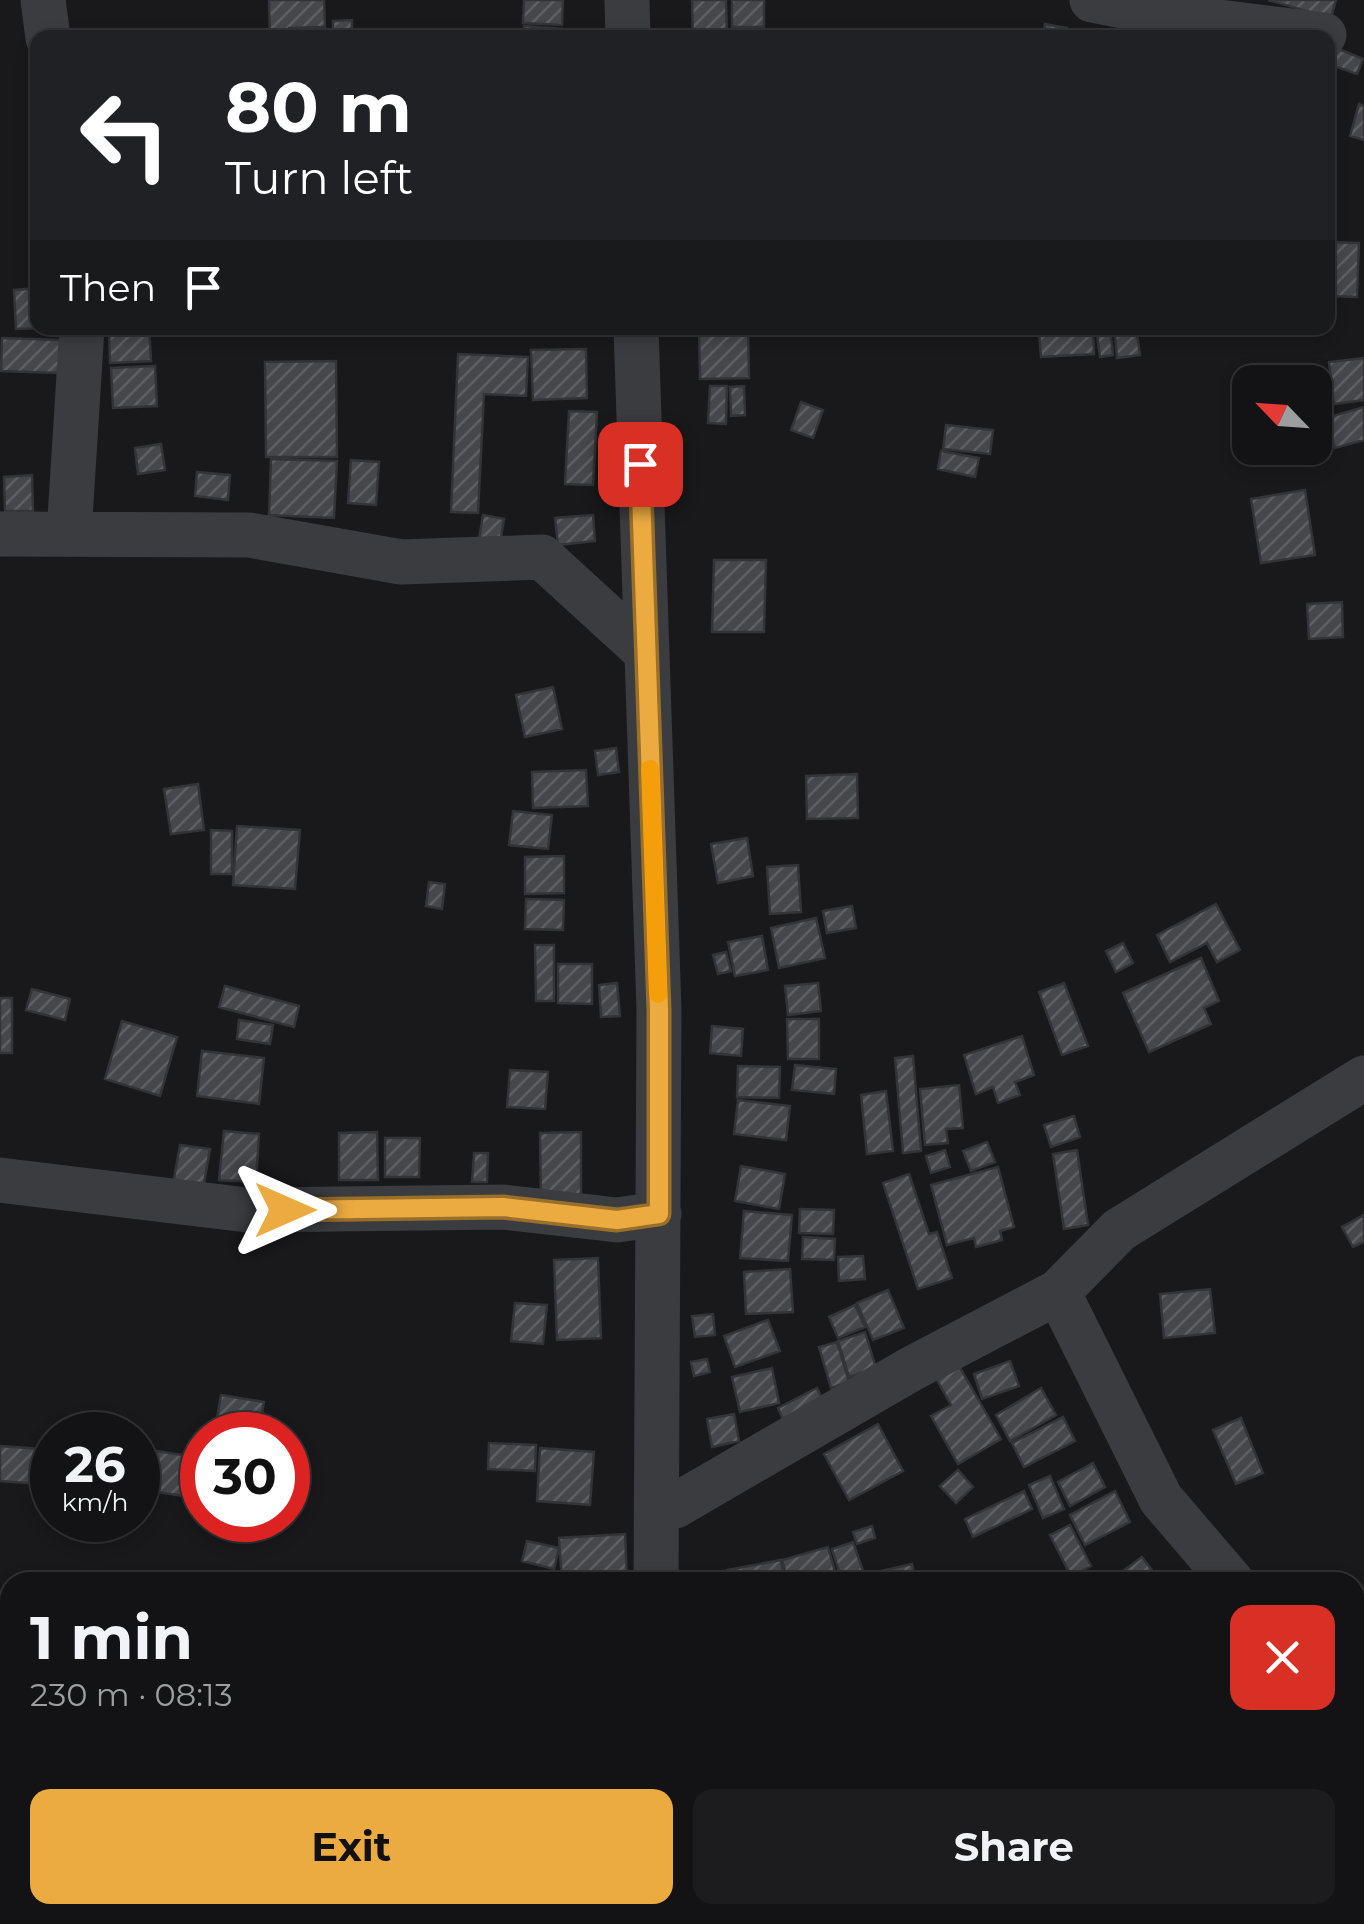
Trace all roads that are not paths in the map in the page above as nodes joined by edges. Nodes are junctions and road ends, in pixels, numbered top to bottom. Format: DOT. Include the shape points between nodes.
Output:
graph roads {
  1 [pos="43,0"];
  2 [pos="628,0"];
  3 [pos="1092,0"];
  4 [pos="47,30"];
  5 [pos="628,30"];
  6 [pos="1283,30"];
  7 [pos="82,335"];
  8 [pos="636,335"];
  9 [pos="0,534"];
  10 [pos="70,534"];
  11 [pos="646,652"];
  12 [pos="1364,1078"];
  13 [pos="0,1180"];
  14 [pos="659,1214"];
  15 [pos="1058,1292"];
  16 [pos="657,1512"];
  17 [pos="656,1572"];
  18 [pos="1223,1572"];
  1 -- 4 [label="street"];
  2 -- 5 [label="street"];
  3 -- 6 [label="street"];
  7 -- 10 [label="street"];
  8 -- 11 [label="street"];
  9 -- 10 [label="street"];
  10 -- 11 [label="street" via="249,535 401,562 542,557"];
  11 -- 14 [label="street"];
  12 -- 15 [label="street" via="1120,1230"];
  13 -- 14 [label="street" via="246,1210 503,1207 617,1220"];
  14 -- 16 [label="street"];
  15 -- 16 [label="street"];
  15 -- 18 [label="street" via="1161,1499"];
  16 -- 17 [label="street"];
}
